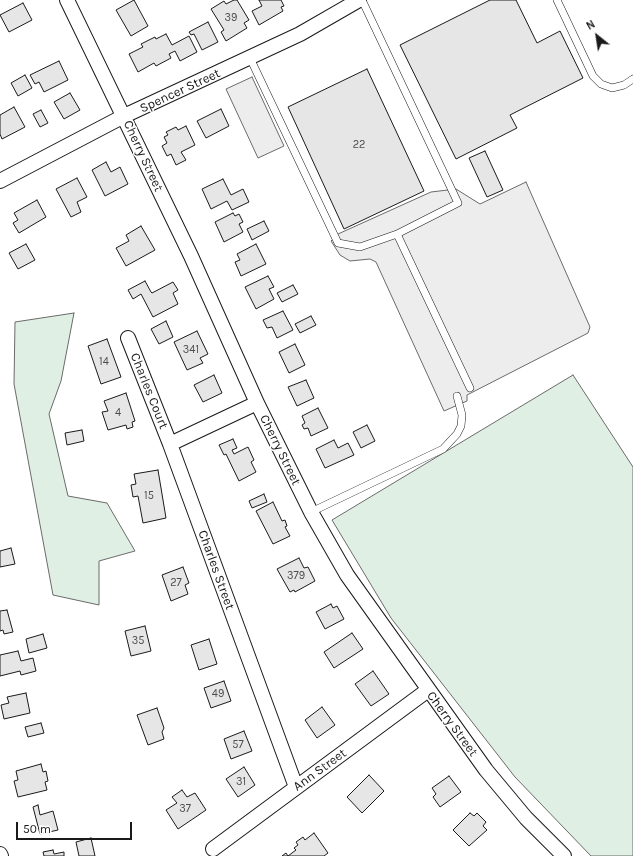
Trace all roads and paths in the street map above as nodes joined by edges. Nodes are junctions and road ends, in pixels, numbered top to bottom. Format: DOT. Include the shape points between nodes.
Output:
graph roads {
  1 [pos="68,0"];
  2 [pos="360,0"];
  3 [pos="556,0"];
  4 [pos="250,58"];
  5 [pos="633,79"];
  6 [pos="124,116"];
  7 [pos="0,181"];
  8 [pos="397,234"];
  9 [pos="128,338"];
  10 [pos="470,388"];
  11 [pos="457,396"];
  12 [pos="257,403"];
  13 [pos="170,444"];
  14 [pos="311,512"];
  15 [pos="428,690"];
  16 [pos="296,787"];
  17 [pos="215,853"];
  18 [pos="564,856"];
  1 -- 6 [label="street, Cherry Street"];
  2 -- 4 [label="street, Spencer Street" via="300,34"];
  2 -- 8 [label="lane" via="458,203"];
  3 -- 5 [label="lane" via="594,76 601,84 612,88"];
  4 -- 6 [label="street, Spencer Street"];
  4 -- 8 [label="lane" via="338,243 360,247"];
  6 -- 7 [label="street, Spencer Street"];
  6 -- 12 [label="street, Cherry Street"];
  8 -- 10 [label="lane"];
  9 -- 13 [label="street, Charles Court"];
  11 -- 14 [label="lane" via="462,416 461,426 443,449"];
  12 -- 13 [label="street"];
  12 -- 14 [label="street, Cherry Street"];
  13 -- 16 [label="street, Charles Street"];
  14 -- 15 [label="street, Cherry Street" via="347,575"];
  15 -- 16 [label="street, Ann Street"];
  15 -- 18 [label="street, Cherry Street" via="486,770 526,818"];
  16 -- 17 [label="street, Ann Street"];
}
